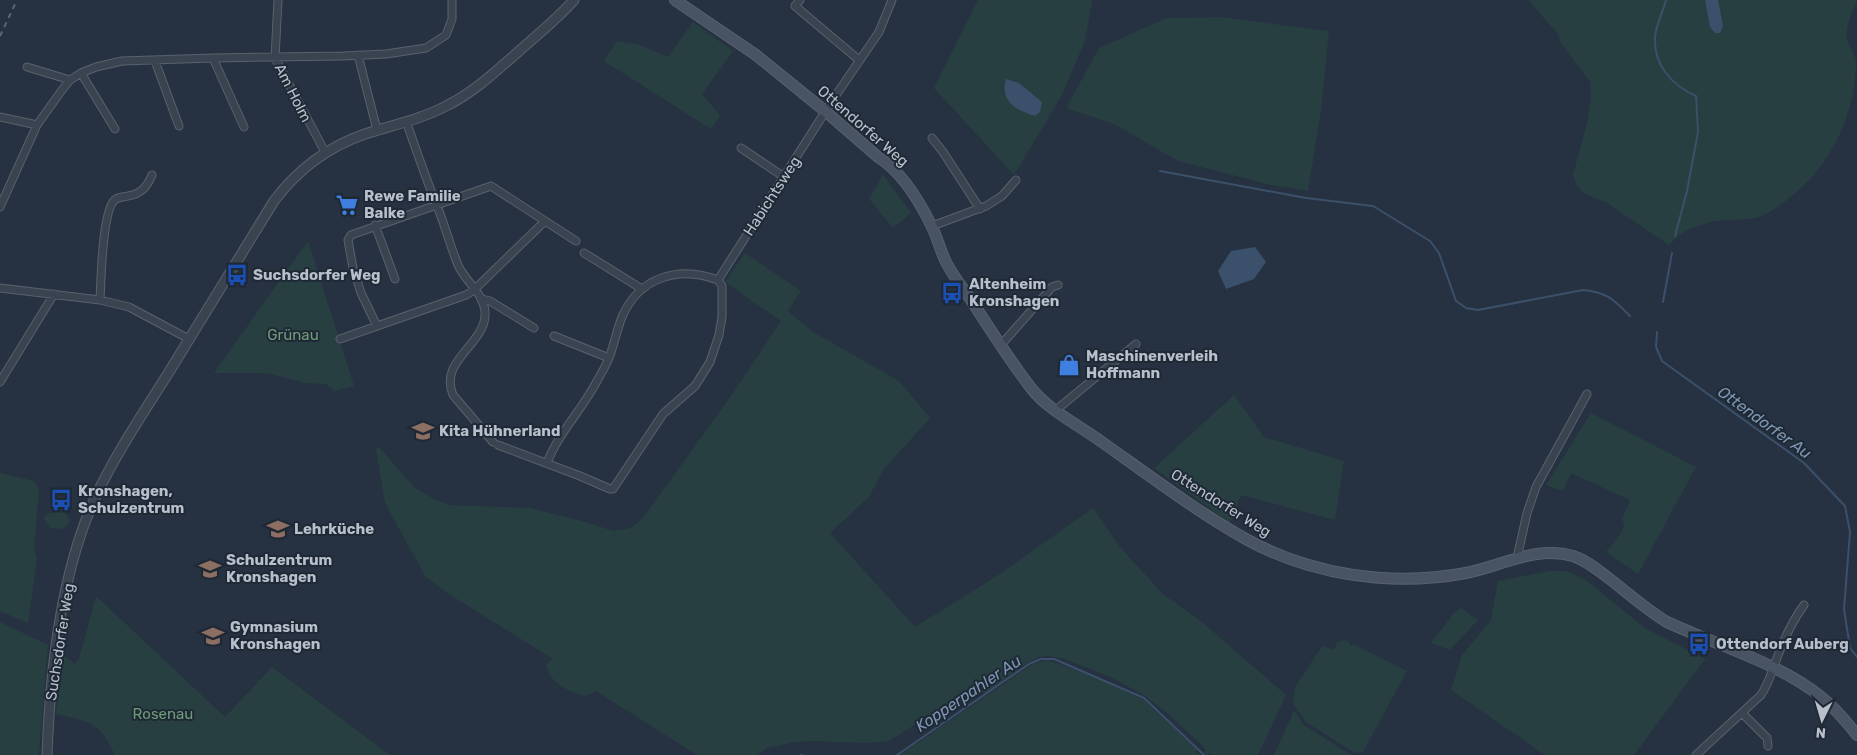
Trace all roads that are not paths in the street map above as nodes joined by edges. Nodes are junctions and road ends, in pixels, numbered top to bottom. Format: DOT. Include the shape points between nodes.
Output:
graph roads {
  1 [pos="278,0"];
  2 [pos="452,0"];
  3 [pos="574,0"];
  4 [pos="675,0"];
  5 [pos="800,0"];
  6 [pos="892,0"];
  7 [pos="358,55"];
  8 [pos="213,58"];
  9 [pos="275,58"];
  10 [pos="859,60"];
  11 [pos="155,61"];
  12 [pos="27,67"];
  13 [pos="81,73"];
  14 [pos="70,80"];
  15 [pos="825,111"];
  16 [pos="0,117"];
  17 [pos="406,122"];
  18 [pos="38,125"];
  19 [pos="179,126"];
  20 [pos="244,127"];
  21 [pos="116,129"];
  22 [pos="377,130"];
  23 [pos="932,138"];
  24 [pos="741,148"];
  25 [pos="325,152"];
  26 [pos="152,174"];
  27 [pos="784,176"];
  28 [pos="1016,180"];
  29 [pos="436,204"];
  30 [pos="0,208"];
  31 [pos="980,209"];
  32 [pos="545,221"];
  33 [pos="375,225"];
  34 [pos="932,226"];
  35 [pos="576,241"];
  36 [pos="584,253"];
  37 [pos="396,279"];
  38 [pos="718,280"];
  39 [pos="1058,284"];
  40 [pos="0,288"];
  41 [pos="642,289"];
  42 [pos="474,290"];
  43 [pos="54,294"];
  44 [pos="100,300"];
  45 [pos="482,300"];
  46 [pos="377,326"];
  47 [pos="534,328"];
  48 [pos="554,336"];
  49 [pos="189,339"];
  50 [pos="340,339"];
  51 [pos="1136,344"];
  52 [pos="1000,345"];
  53 [pos="609,358"];
  54 [pos="0,382"];
  55 [pos="1587,394"];
  56 [pos="1056,410"];
  57 [pos="547,463"];
  58 [pos="1517,558"];
  59 [pos="1804,605"];
  60 [pos="1773,668"];
  61 [pos="1742,713"];
  62 [pos="1857,735"];
  63 [pos="1768,746"];
  64 [pos="47,755"];
  65 [pos="1696,755"];
  1 -- 9 [label="street, Am Holm"];
  2 -- 7 [label="street" via="452,19 446,35 426,48"];
  3 -- 17 [label="street, Suchsdorfer Weg" via="465,95"];
  4 -- 15 [label="main road, Ottendorfer Weg" via="756,55"];
  5 -- 10 [label="street" via="795,6"];
  6 -- 10 [label="street, Habichtsweg" via="879,32"];
  7 -- 9 [label="street"];
  7 -- 22 [label="street"];
  8 -- 9 [label="street"];
  8 -- 11 [label="street"];
  8 -- 20 [label="street"];
  9 -- 25 [label="street, Am Holm"];
  10 -- 15 [label="street, Habichtsweg"];
  11 -- 13 [label="street" via="122,61"];
  11 -- 19 [label="street"];
  12 -- 14 [label="street"];
  13 -- 14 [label="street"];
  13 -- 21 [label="street"];
  14 -- 18 [label="street"];
  15 -- 27 [label="street, Habichtsweg"];
  15 -- 34 [label="main road, Ottendorfer Weg" via="887,163 911,191"];
  16 -- 18 [label="street"];
  17 -- 22 [label="street, Suchsdorfer Weg"];
  17 -- 29 [label="street"];
  18 -- 30 [label="street"];
  22 -- 25 [label="street, Suchsdorfer Weg"];
  23 -- 31 [label="street"];
  24 -- 27 [label="street"];
  25 -- 49 [label="street, Suchsdorfer Weg" via="307,164 274,201"];
  26 -- 44 [label="street" via="142,191 117,198 110,205"];
  27 -- 38 [label="street, Habichtsweg"];
  28 -- 31 [label="street" via="1002,196"];
  29 -- 32 [label="street" via="491,186"];
  29 -- 33 [label="street"];
  29 -- 42 [label="street" via="458,265"];
  31 -- 34 [label="street"];
  32 -- 35 [label="street"];
  32 -- 42 [label="street"];
  33 -- 37 [label="street"];
  33 -- 46 [label="street" via="350,235 348,240 352,268"];
  34 -- 52 [label="main road, Ottendorfer Weg" via="947,264"];
  36 -- 41 [label="street"];
  38 -- 41 [label="street" via="678,273 658,279"];
  38 -- 57 [label="street" via="722,286 722,318 714,353 696,386 663,414 613,489"];
  39 -- 52 [label="street"];
  40 -- 43 [label="street"];
  41 -- 53 [label="street" via="623,315"];
  42 -- 45 [label="street"];
  42 -- 46 [label="street"];
  43 -- 44 [label="street"];
  43 -- 54 [label="street"];
  44 -- 49 [label="street" via="129,308"];
  45 -- 47 [label="street" via="490,301"];
  45 -- 57 [label="street" via="484,321 454,366 449,383 453,395 496,443"];
  46 -- 50 [label="street"];
  48 -- 53 [label="street"];
  49 -- 64 [label="street, Suchsdorfer Weg" via="114,460 87,520 68,584 58,634"];
  51 -- 56 [label="street"];
  52 -- 56 [label="main road, Ottendorfer Weg" via="1033,391"];
  53 -- 57 [label="street" via="588,397 554,446"];
  55 -- 58 [label="street" via="1536,486"];
  56 -- 58 [label="main road, Ottendorfer Weg" via="1240,536 1301,563 1354,575 1410,578 1467,572"];
  58 -- 60 [label="main road, Ottendorfer Weg" via="1548,553 1573,556 1589,563 1667,622"];
  59 -- 60 [label="street" via="1794,619"];
  60 -- 61 [label="street" via="1761,694"];
  60 -- 62 [label="main road, Ottendorfer Weg" via="1820,696"];
  61 -- 63 [label="street" via="1767,738"];
  61 -- 65 [label="street"];
}
